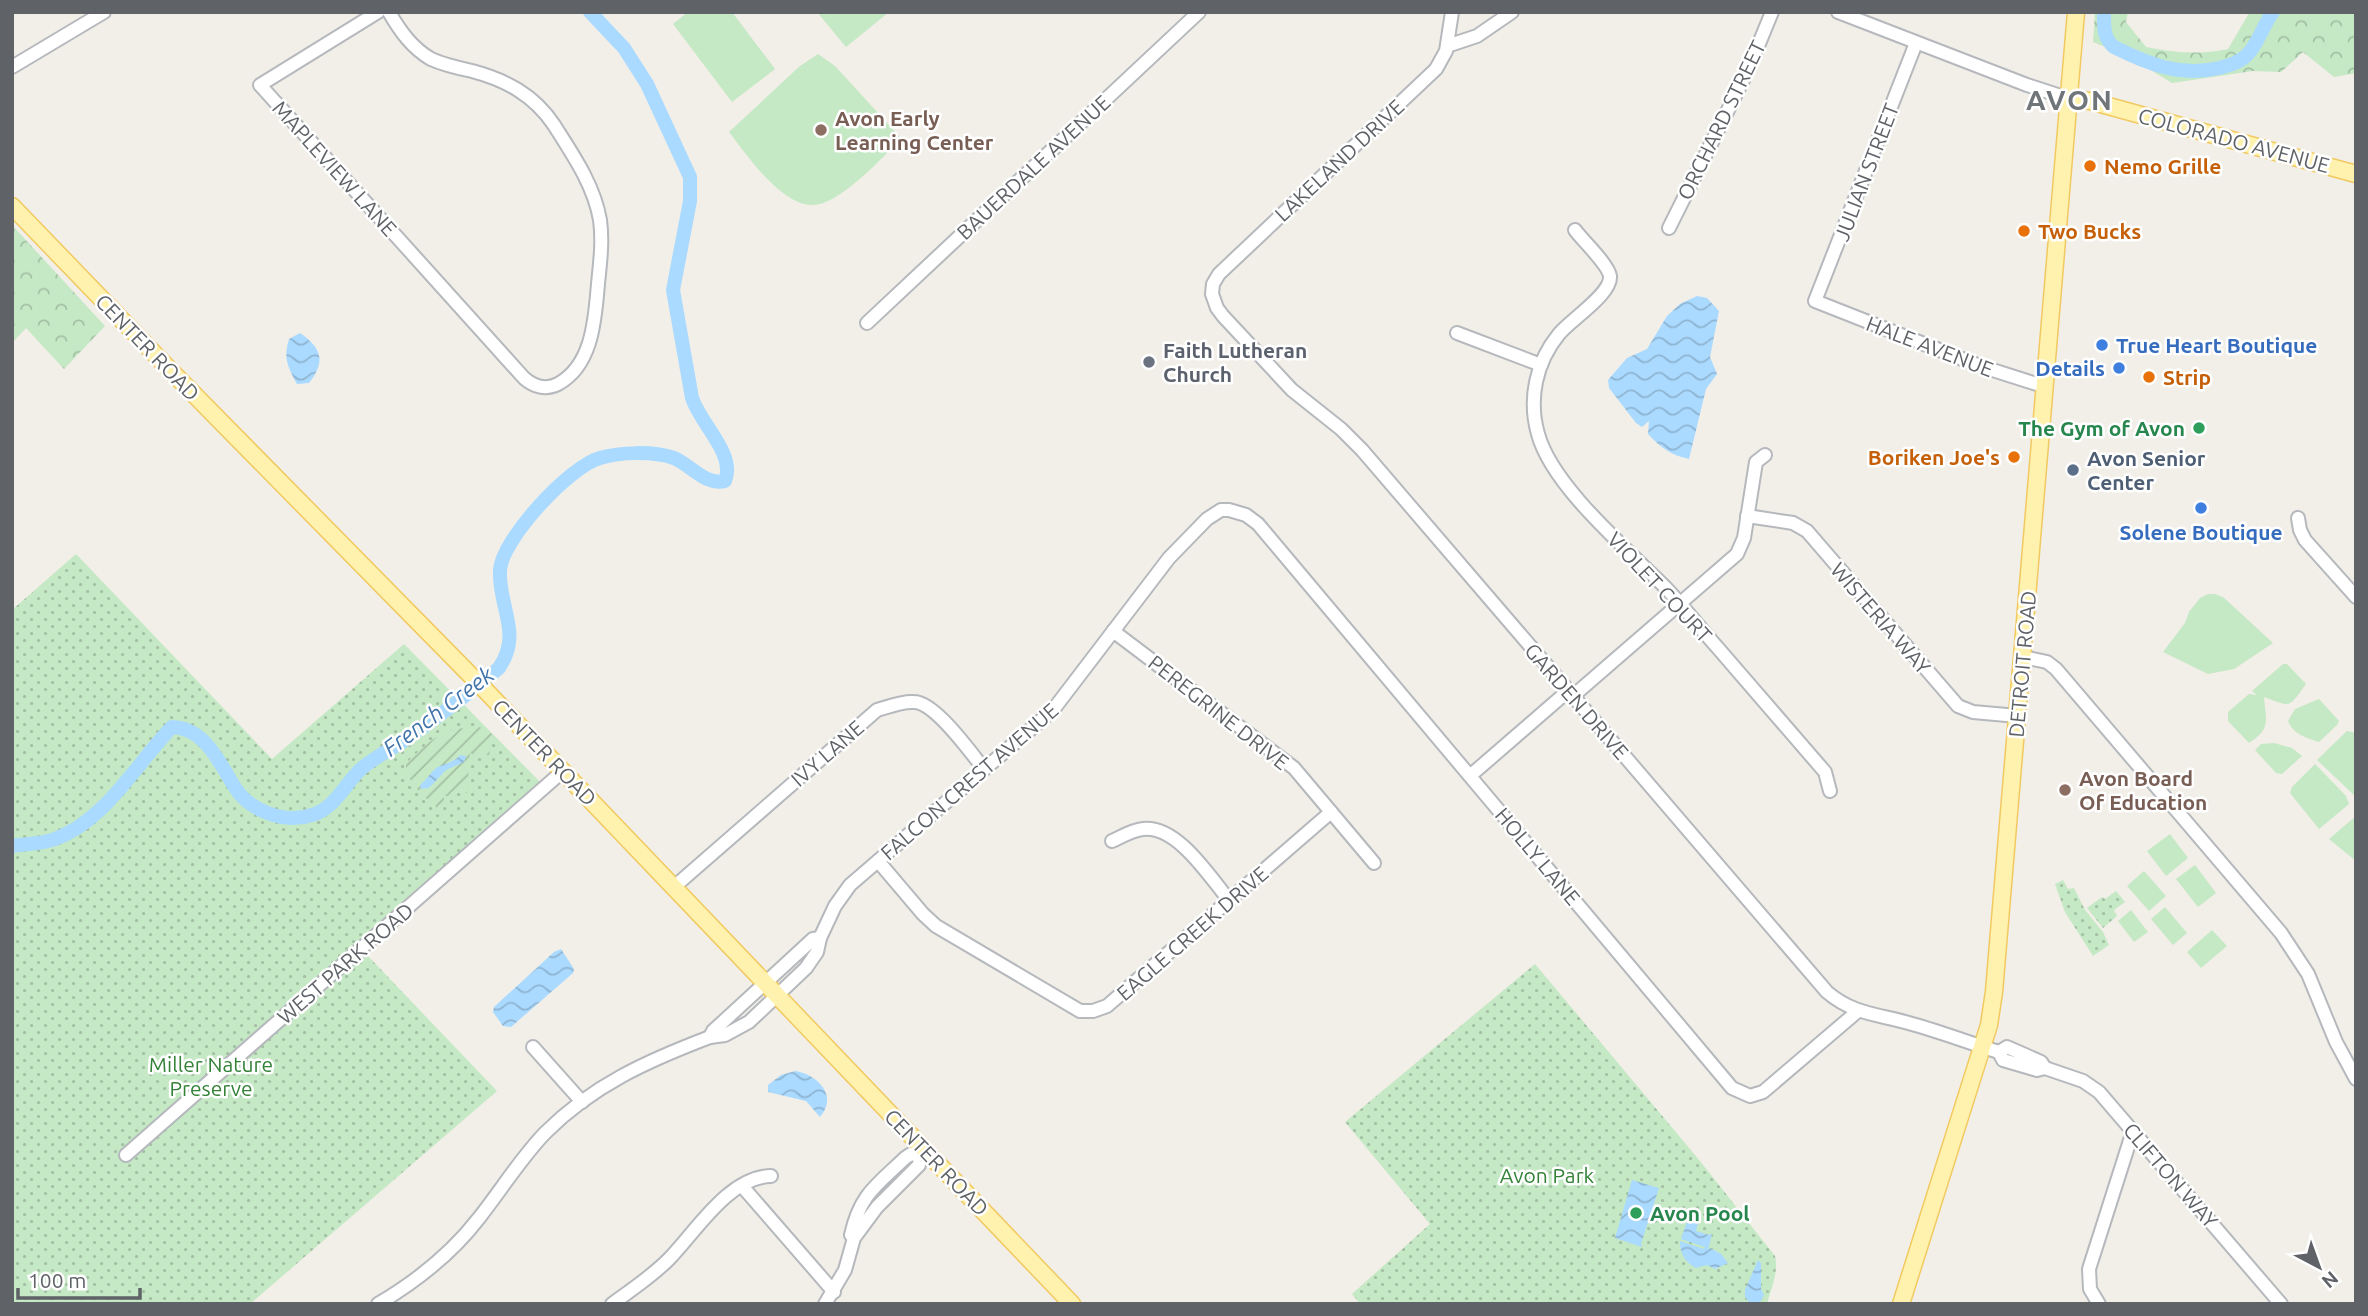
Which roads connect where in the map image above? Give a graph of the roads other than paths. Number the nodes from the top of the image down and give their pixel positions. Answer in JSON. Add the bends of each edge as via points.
{"nodes":[{"id":1,"x":104,"y":12,"type":"edge"},
{"id":2,"x":378,"y":12,"type":"edge"},
{"id":3,"x":388,"y":12,"type":"edge"},
{"id":4,"x":1199,"y":12,"type":"edge"},
{"id":5,"x":1452,"y":12,"type":"edge"},
{"id":6,"x":1513,"y":12,"type":"edge"},
{"id":7,"x":1772,"y":12,"type":"edge"},
{"id":8,"x":1838,"y":12,"type":"edge"},
{"id":9,"x":2076,"y":12,"type":"edge"},
{"id":10,"x":1916,"y":43,"type":"junction"},
{"id":11,"x":1447,"y":46,"type":"junction"},
{"id":12,"x":12,"y":67,"type":"edge"},
{"id":13,"x":2070,"y":99,"type":"junction"},
{"id":14,"x":2356,"y":174,"type":"edge"},
{"id":15,"x":12,"y":206,"type":"edge"},
{"id":16,"x":1669,"y":228,"type":"dead end"},
{"id":17,"x":1574,"y":230,"type":"dead end"},
{"id":18,"x":1212,"y":294,"type":"joint"},
{"id":19,"x":1815,"y":301,"type":"joint"},
{"id":20,"x":867,"y":323,"type":"dead end"},
{"id":21,"x":1457,"y":333,"type":"dead end"},
{"id":22,"x":1541,"y":365,"type":"junction"},
{"id":23,"x":2046,"y":387,"type":"junction"},
{"id":24,"x":1765,"y":454,"type":"dead end"},
{"id":25,"x":1236,"y":510,"type":"joint"},
{"id":26,"x":1747,"y":516,"type":"junction"},
{"id":27,"x":2298,"y":518,"type":"dead end"},
{"id":28,"x":2356,"y":597,"type":"edge"},
{"id":29,"x":1680,"y":605,"type":"junction"},
{"id":30,"x":1113,"y":631,"type":"junction"},
{"id":31,"x":2023,"y":657,"type":"junction"},
{"id":32,"x":1571,"y":694,"type":"junction"},
{"id":33,"x":2018,"y":716,"type":"junction"},
{"id":34,"x":984,"y":769,"type":"junction"},
{"id":35,"x":564,"y":771,"type":"junction"},
{"id":36,"x":1471,"y":775,"type":"junction"},
{"id":37,"x":1830,"y":791,"type":"dead end"},
{"id":38,"x":1331,"y":812,"type":"junction"},
{"id":39,"x":1112,"y":841,"type":"dead end"},
{"id":40,"x":878,"y":861,"type":"junction"},
{"id":41,"x":1374,"y":863,"type":"dead end"},
{"id":42,"x":674,"y":887,"type":"junction"},
{"id":43,"x":1229,"y":900,"type":"junction"},
{"id":44,"x":820,"y":938,"type":"junction"},
{"id":45,"x":765,"y":983,"type":"junction"},
{"id":46,"x":777,"y":995,"type":"junction"},
{"id":47,"x":1858,"y":1011,"type":"junction"},
{"id":48,"x":710,"y":1037,"type":"junction"},
{"id":49,"x":533,"y":1047,"type":"dead end"},
{"id":50,"x":1983,"y":1047,"type":"junction"},
{"id":51,"x":2356,"y":1079,"type":"edge"},
{"id":52,"x":582,"y":1102,"type":"junction"},
{"id":53,"x":2133,"y":1131,"type":"junction"},
{"id":54,"x":923,"y":1153,"type":"junction"},
{"id":55,"x":126,"y":1155,"type":"dead end"},
{"id":56,"x":771,"y":1176,"type":"dead end"},
{"id":57,"x":742,"y":1186,"type":"junction"},
{"id":58,"x":834,"y":1292,"type":"junction"},
{"id":59,"x":378,"y":1304,"type":"edge"},
{"id":60,"x":612,"y":1304,"type":"edge"},
{"id":61,"x":825,"y":1304,"type":"edge"},
{"id":62,"x":1072,"y":1304,"type":"edge"},
{"id":63,"x":1901,"y":1304,"type":"edge"},
{"id":64,"x":2099,"y":1304,"type":"edge"},
{"id":65,"x":2281,"y":1304,"type":"edge"}],
"edges":[{"from":1,"to":12,"type":"street"},
{"from":2,"to":3,"type":"street","name":"MAPLEVIEW LANE","via":[[260,85],[524,378],[534,386],[562,382],[584,354],[594,322],[601,257],[594,196],[542,109],[501,80],[431,58],[412,45]]},
{"from":4,"to":20,"type":"street","name":"BAUERDALE AVENUE"},
{"from":5,"to":11,"type":"street","name":"LAKELAND DRIVE"},
{"from":6,"to":11,"type":"street","via":[[1477,37]]},
{"from":7,"to":16,"type":"street","name":"ORCHARD STREET"},
{"from":8,"to":10,"type":"street"},
{"from":9,"to":13,"type":"main road","name":"DETROIT ROAD"},
{"from":10,"to":13,"type":"street"},
{"from":10,"to":19,"type":"street","name":"JULIAN STREET"},
{"from":11,"to":18,"type":"street","name":"LAKELAND DRIVE","via":[[1436,69],[1223,270],[1214,281]]},
{"from":13,"to":14,"type":"main road","name":"COLORADO AVENUE"},
{"from":13,"to":23,"type":"main road","name":"DETROIT ROAD"},
{"from":15,"to":35,"type":"main road","name":"CENTER ROAD"},
{"from":17,"to":22,"type":"street","name":"VIOLET COURT","via":[[1607,269],[1610,280],[1606,290],[1558,334]]},
{"from":18,"to":32,"type":"street","name":"GARDEN DRIVE","via":[[1226,320],[1292,390],[1354,442]]},
{"from":19,"to":23,"type":"street","name":"HALE AVENUE"},
{"from":21,"to":22,"type":"street"},
{"from":22,"to":29,"type":"street","name":"VIOLET COURT","via":[[1534,412],[1548,459],[1607,531]]},
{"from":23,"to":31,"type":"main road","name":"DETROIT ROAD"},
{"from":24,"to":26,"type":"street","via":[[1756,462]]},
{"from":25,"to":30,"type":"street","name":"FALCON CREST AVENUE","via":[[1221,510],[1199,526]]},
{"from":25,"to":36,"type":"street","name":"HOLLY LANE","via":[[1258,524]]},
{"from":26,"to":29,"type":"street","via":[[1737,554]]},
{"from":26,"to":33,"type":"street","name":"WISTERIA WAY","via":[[1793,523],[1807,531],[1958,706]]},
{"from":27,"to":28,"type":"street","via":[[2305,540]]},
{"from":29,"to":32,"type":"street"},
{"from":29,"to":37,"type":"street","name":"VIOLET COURT","via":[[1825,772]]},
{"from":30,"to":34,"type":"street","name":"FALCON CREST AVENUE","via":[[1053,710]]},
{"from":30,"to":38,"type":"street","name":"PEREGRINE DRIVE","via":[[1285,761]]},
{"from":31,"to":33,"type":"main road","name":"DETROIT ROAD"},
{"from":31,"to":51,"type":"street","via":[[2047,662],[2056,669],[2281,933],[2308,974]]},
{"from":32,"to":36,"type":"street"},
{"from":32,"to":47,"type":"street","name":"GARDEN DRIVE","via":[[1827,992]]},
{"from":33,"to":50,"type":"main road","name":"DETROIT ROAD","via":[[1994,992]]},
{"from":34,"to":40,"type":"street","name":"FALCON CREST AVENUE"},
{"from":34,"to":42,"type":"street","name":"IVY LANE","via":[[925,705],[916,701],[877,710]]},
{"from":35,"to":42,"type":"main road","name":"CENTER ROAD"},
{"from":35,"to":55,"type":"street","name":"WEST PARK ROAD"},
{"from":36,"to":47,"type":"street","name":"HOLLY LANE","via":[[1737,1092],[1750,1096],[1763,1092]]},
{"from":38,"to":41,"type":"street","name":"PEREGRINE DRIVE"},
{"from":38,"to":43,"type":"street","name":"EAGLE CREEK DRIVE"},
{"from":39,"to":43,"type":"street","via":[[1143,829],[1163,831],[1182,845]]},
{"from":40,"to":43,"type":"street","name":"EAGLE CREEK DRIVE","via":[[936,926],[1085,1012],[1107,1006]]},
{"from":40,"to":44,"type":"street","name":"FALCON CREST AVENUE","via":[[843,894]]},
{"from":42,"to":45,"type":"main road","name":"CENTER ROAD"},
{"from":44,"to":45,"type":"street","name":"FALCON CREST AVENUE","via":[[813,939]]},
{"from":44,"to":46,"type":"street","name":"FALCON CREST AVENUE","via":[[814,958]]},
{"from":45,"to":46,"type":"main road","name":"CENTER ROAD"},
{"from":45,"to":48,"type":"street","name":"FALCON CREST AVENUE"},
{"from":46,"to":48,"type":"street","name":"FALCON CREST AVENUE","via":[[741,1028]]},
{"from":46,"to":54,"type":"main road","name":"CENTER ROAD"},
{"from":47,"to":50,"type":"street","name":"GARDEN DRIVE"},
{"from":48,"to":52,"type":"street","name":"FALCON CREST AVENUE","via":[[633,1068]]},
{"from":49,"to":52,"type":"street"},
{"from":50,"to":53,"type":"street","name":"CLIFTON WAY","via":[[2000,1052],[2007,1047],[2091,1086]]},
{"from":50,"to":63,"type":"main road","name":"DETROIT ROAD"},
{"from":52,"to":59,"type":"street","name":"FALCON CREST AVENUE","via":[[531,1148],[446,1254]]},
{"from":53,"to":64,"type":"street","via":[[2089,1269],[2090,1289]]},
{"from":53,"to":65,"type":"street","name":"CLIFTON WAY"},
{"from":54,"to":58,"type":"street","via":[[919,1165],[877,1206],[854,1238]]},
{"from":54,"to":62,"type":"main road","name":"CENTER ROAD"},
{"from":56,"to":57,"type":"street"},
{"from":57,"to":58,"type":"street"},
{"from":57,"to":60,"type":"street","via":[[693,1228],[660,1268]]},
{"from":58,"to":61,"type":"street"}]}
